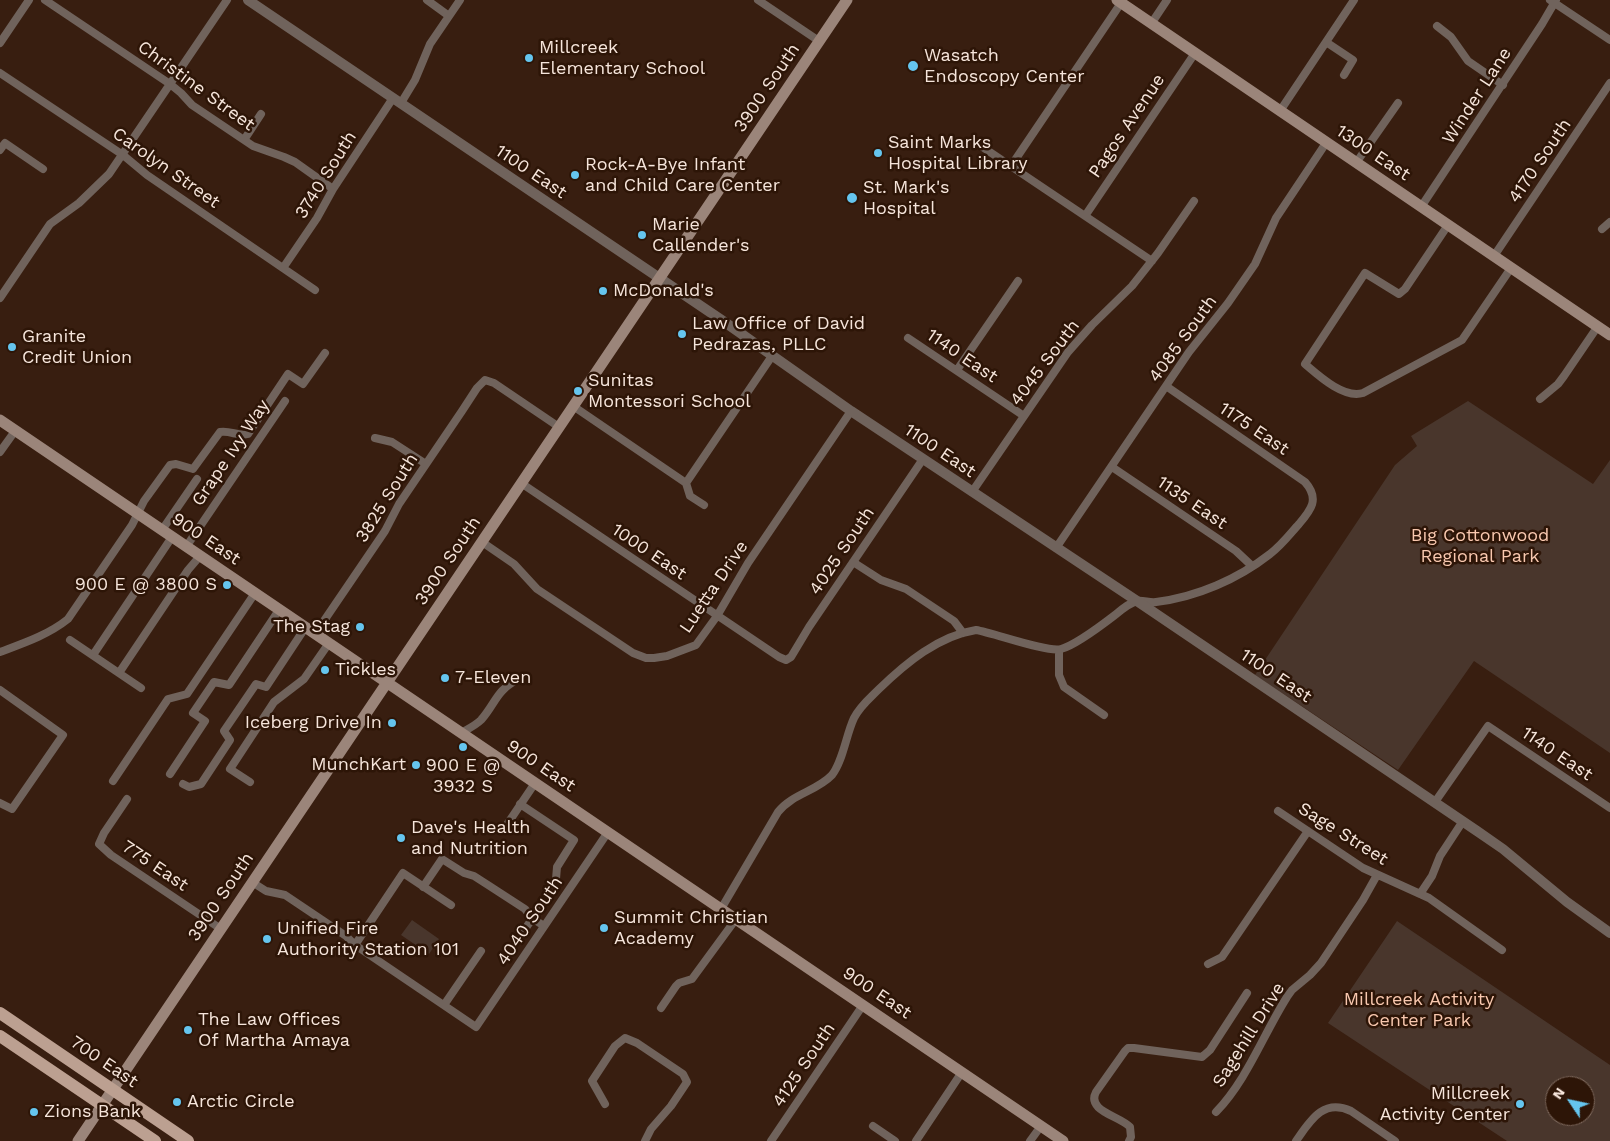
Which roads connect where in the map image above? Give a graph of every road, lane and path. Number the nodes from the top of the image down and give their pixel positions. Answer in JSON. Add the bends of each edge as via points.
{"nodes":[{"id":1,"x":29,"y":0,"type":"edge"},
{"id":2,"x":45,"y":0,"type":"edge"},
{"id":3,"x":227,"y":0,"type":"edge"},
{"id":4,"x":248,"y":0,"type":"edge"},
{"id":5,"x":427,"y":0,"type":"edge"},
{"id":6,"x":460,"y":0,"type":"edge"},
{"id":7,"x":758,"y":0,"type":"edge"},
{"id":8,"x":847,"y":0,"type":"edge"},
{"id":9,"x":1167,"y":0,"type":"edge"},
{"id":10,"x":1354,"y":0,"type":"edge"},
{"id":11,"x":1554,"y":1,"type":"edge"},
{"id":12,"x":1119,"y":2,"type":"edge"},
{"id":13,"x":449,"y":16,"type":"junction"},
{"id":14,"x":1151,"y":24,"type":"junction"},
{"id":15,"x":1438,"y":26,"type":"dead end"},
{"id":16,"x":1610,"y":40,"type":"edge"},
{"id":17,"x":819,"y":41,"type":"junction"},
{"id":18,"x":1326,"y":42,"type":"junction"},
{"id":19,"x":0,"y":43,"type":"edge"},
{"id":20,"x":1195,"y":54,"type":"junction"},
{"id":21,"x":0,"y":73,"type":"edge"},
{"id":22,"x":1344,"y":75,"type":"dead end"},
{"id":23,"x":1610,"y":83,"type":"edge"},
{"id":24,"x":170,"y":84,"type":"junction"},
{"id":25,"x":1502,"y":86,"type":"junction"},
{"id":26,"x":397,"y":101,"type":"junction"},
{"id":27,"x":1398,"y":103,"type":"dead end"},
{"id":28,"x":1280,"y":112,"type":"junction"},
{"id":29,"x":261,"y":114,"type":"dead end"},
{"id":30,"x":244,"y":140,"type":"junction"},
{"id":31,"x":976,"y":142,"type":"dead end"},
{"id":32,"x":1326,"y":143,"type":"junction"},
{"id":33,"x":0,"y":150,"type":"edge"},
{"id":34,"x":123,"y":155,"type":"junction"},
{"id":35,"x":1356,"y":163,"type":"junction"},
{"id":36,"x":1011,"y":166,"type":"junction"},
{"id":37,"x":43,"y":169,"type":"dead end"},
{"id":38,"x":333,"y":188,"type":"junction"},
{"id":39,"x":1194,"y":201,"type":"dead end"},
{"id":40,"x":1422,"y":207,"type":"junction"},
{"id":41,"x":1085,"y":216,"type":"junction"},
{"id":42,"x":1610,"y":222,"type":"edge"},
{"id":43,"x":1448,"y":225,"type":"junction"},
{"id":44,"x":1602,"y":229,"type":"dead end"},
{"id":45,"x":1494,"y":256,"type":"junction"},
{"id":46,"x":1152,"y":261,"type":"junction"},
{"id":47,"x":283,"y":268,"type":"junction"},
{"id":48,"x":1511,"y":268,"type":"junction"},
{"id":49,"x":660,"y":278,"type":"junction"},
{"id":50,"x":1018,"y":281,"type":"dead end"},
{"id":51,"x":315,"y":290,"type":"dead end"},
{"id":52,"x":0,"y":298,"type":"edge"},
{"id":53,"x":1598,"y":326,"type":"junction"},
{"id":54,"x":1610,"y":335,"type":"edge"},
{"id":55,"x":908,"y":338,"type":"dead end"},
{"id":56,"x":325,"y":353,"type":"dead end"},
{"id":57,"x":772,"y":356,"type":"junction"},
{"id":58,"x":957,"y":370,"type":"junction"},
{"id":59,"x":1166,"y":386,"type":"junction"},
{"id":60,"x":1540,"y":399,"type":"dead end"},
{"id":61,"x":285,"y":402,"type":"dead end"},
{"id":62,"x":574,"y":406,"type":"junction"},
{"id":63,"x":851,"y":411,"type":"junction"},
{"id":64,"x":1024,"y":416,"type":"junction"},
{"id":65,"x":0,"y":420,"type":"edge"},
{"id":66,"x":559,"y":427,"type":"junction"},
{"id":67,"x":15,"y":431,"type":"junction"},
{"id":68,"x":376,"y":438,"type":"dead end"},
{"id":69,"x":0,"y":452,"type":"edge"},
{"id":70,"x":923,"y":458,"type":"junction"},
{"id":71,"x":426,"y":464,"type":"junction"},
{"id":72,"x":1112,"y":466,"type":"junction"},
{"id":73,"x":197,"y":479,"type":"dead end"},
{"id":74,"x":686,"y":483,"type":"junction"},
{"id":75,"x":521,"y":484,"type":"junction"},
{"id":76,"x":972,"y":492,"type":"junction"},
{"id":77,"x":704,"y":505,"type":"dead end"},
{"id":78,"x":138,"y":514,"type":"junction"},
{"id":79,"x":167,"y":534,"type":"junction"},
{"id":80,"x":482,"y":542,"type":"junction"},
{"id":81,"x":186,"y":546,"type":"junction"},
{"id":82,"x":1056,"y":548,"type":"junction"},
{"id":83,"x":200,"y":556,"type":"junction"},
{"id":84,"x":853,"y":562,"type":"junction"},
{"id":85,"x":1252,"y":566,"type":"junction"},
{"id":86,"x":255,"y":593,"type":"junction"},
{"id":87,"x":1137,"y":601,"type":"junction"},
{"id":88,"x":280,"y":610,"type":"junction"},
{"id":89,"x":718,"y":616,"type":"junction"},
{"id":90,"x":310,"y":631,"type":"junction"},
{"id":91,"x":962,"y":633,"type":"junction"},
{"id":92,"x":70,"y":640,"type":"dead end"},
{"id":93,"x":329,"y":643,"type":"junction"},
{"id":94,"x":1059,"y":650,"type":"junction"},
{"id":95,"x":0,"y":652,"type":"edge"},
{"id":96,"x":93,"y":655,"type":"junction"},
{"id":97,"x":786,"y":660,"type":"joint"},
{"id":98,"x":119,"y":673,"type":"junction"},
{"id":99,"x":519,"y":679,"type":"dead end"},
{"id":100,"x":387,"y":682,"type":"junction"},
{"id":101,"x":142,"y":688,"type":"dead end"},
{"id":102,"x":0,"y":690,"type":"edge"},
{"id":103,"x":1104,"y":715,"type":"dead end"},
{"id":104,"x":461,"y":733,"type":"junction"},
{"id":105,"x":170,"y":774,"type":"dead end"},
{"id":106,"x":113,"y":781,"type":"dead end"},
{"id":107,"x":250,"y":782,"type":"dead end"},
{"id":108,"x":535,"y":783,"type":"junction"},
{"id":109,"x":183,"y":784,"type":"dead end"},
{"id":110,"x":127,"y":799,"type":"dead end"},
{"id":111,"x":1435,"y":802,"type":"junction"},
{"id":112,"x":0,"y":803,"type":"edge"},
{"id":113,"x":520,"y":804,"type":"junction"},
{"id":114,"x":1610,"y":808,"type":"edge"},
{"id":115,"x":1278,"y":811,"type":"dead end"},
{"id":116,"x":1463,"y":822,"type":"junction"},
{"id":117,"x":506,"y":826,"type":"dead end"},
{"id":118,"x":1308,"y":831,"type":"junction"},
{"id":119,"x":608,"y":832,"type":"junction"},
{"id":120,"x":1377,"y":875,"type":"junction"},
{"id":121,"x":252,"y":882,"type":"junction"},
{"id":122,"x":423,"y":887,"type":"junction"},
{"id":123,"x":1420,"y":894,"type":"junction"},
{"id":124,"x":451,"y":906,"type":"dead end"},
{"id":125,"x":721,"y":909,"type":"junction"},
{"id":126,"x":532,"y":918,"type":"junction"},
{"id":127,"x":736,"y":919,"type":"junction"},
{"id":128,"x":544,"y":926,"type":"junction"},
{"id":129,"x":220,"y":929,"type":"junction"},
{"id":130,"x":1610,"y":933,"type":"edge"},
{"id":131,"x":519,"y":938,"type":"dead end"},
{"id":132,"x":355,"y":945,"type":"junction"},
{"id":133,"x":1502,"y":950,"type":"dead end"},
{"id":134,"x":481,"y":951,"type":"dead end"},
{"id":135,"x":1208,"y":964,"type":"dead end"},
{"id":136,"x":1247,"y":993,"type":"dead end"},
{"id":137,"x":444,"y":1005,"type":"junction"},
{"id":138,"x":863,"y":1005,"type":"junction"},
{"id":139,"x":661,"y":1008,"type":"dead end"},
{"id":140,"x":0,"y":1013,"type":"edge"},
{"id":141,"x":0,"y":1036,"type":"edge"},
{"id":142,"x":962,"y":1072,"type":"junction"},
{"id":143,"x":112,"y":1089,"type":"junction"},
{"id":144,"x":605,"y":1104,"type":"dead end"},
{"id":145,"x":102,"y":1105,"type":"junction"},
{"id":146,"x":1216,"y":1112,"type":"dead end"},
{"id":147,"x":872,"y":1126,"type":"dead end"},
{"id":148,"x":1041,"y":1126,"type":"junction"},
{"id":149,"x":78,"y":1141,"type":"edge"},
{"id":150,"x":155,"y":1141,"type":"edge"},
{"id":151,"x":188,"y":1141,"type":"edge"},
{"id":152,"x":645,"y":1141,"type":"edge"},
{"id":153,"x":771,"y":1141,"type":"edge"},
{"id":154,"x":895,"y":1141,"type":"edge"},
{"id":155,"x":916,"y":1141,"type":"edge"},
{"id":156,"x":1030,"y":1141,"type":"edge"},
{"id":157,"x":1063,"y":1141,"type":"edge"},
{"id":158,"x":1129,"y":1141,"type":"edge"},
{"id":159,"x":1296,"y":1141,"type":"edge"},
{"id":160,"x":1395,"y":1141,"type":"edge"}],
"edges":[{"from":1,"to":19,"type":"street"},
{"from":2,"to":24,"type":"street","name":"Christine Street"},
{"from":3,"to":24,"type":"street"},
{"from":4,"to":26,"type":"street","name":"1100 East"},
{"from":5,"to":13,"type":"street"},
{"from":6,"to":13,"type":"street","name":"3740 South"},
{"from":7,"to":17,"type":"street"},
{"from":8,"to":17,"type":"main road","name":"3900 South"},
{"from":9,"to":14,"type":"street"},
{"from":10,"to":18,"type":"street"},
{"from":11,"to":16,"type":"street"},
{"from":11,"to":25,"type":"street","name":"Winder Lane"},
{"from":12,"to":14,"type":"main road","name":"1300 East"},
{"from":12,"to":36,"type":"street"},
{"from":13,"to":26,"type":"street","name":"3740 South","via":[[430,44],[415,80]]},
{"from":14,"to":20,"type":"main road","name":"1300 East"},
{"from":15,"to":25,"type":"street","via":[[1468,62]]},
{"from":17,"to":49,"type":"main road","name":"3900 South"},
{"from":18,"to":22,"type":"street","via":[[1353,60]]},
{"from":18,"to":28,"type":"street"},
{"from":20,"to":28,"type":"main road","name":"1300 East"},
{"from":20,"to":41,"type":"street","name":"Pagos Avenue"},
{"from":21,"to":34,"type":"street","name":"Carolyn Street"},
{"from":23,"to":45,"type":"street","name":"4170 South"},
{"from":24,"to":30,"type":"street","name":"Christine Street","via":[[192,105]]},
{"from":24,"to":34,"type":"street"},
{"from":25,"to":40,"type":"street","name":"Winder Lane"},
{"from":26,"to":38,"type":"street","name":"3740 South"},
{"from":26,"to":49,"type":"street","name":"1100 East"},
{"from":27,"to":35,"type":"street"},
{"from":28,"to":32,"type":"main road","name":"1300 East"},
{"from":29,"to":30,"type":"street"},
{"from":30,"to":38,"type":"street","name":"Christine Street","via":[[295,162]]},
{"from":31,"to":36,"type":"street"},
{"from":32,"to":35,"type":"main road","name":"1300 East"},
{"from":32,"to":59,"type":"street","name":"4085 South","via":[[1280,212],[1255,264]]},
{"from":33,"to":37,"type":"street","via":[[5,143]]},
{"from":34,"to":47,"type":"street","name":"Carolyn Street"},
{"from":34,"to":52,"type":"street","via":[[103,181],[50,224]]},
{"from":35,"to":40,"type":"main road","name":"1300 East"},
{"from":36,"to":41,"type":"street"},
{"from":38,"to":47,"type":"street","name":"3740 South"},
{"from":39,"to":46,"type":"street","name":"4045 South"},
{"from":40,"to":43,"type":"main road","name":"1300 East"},
{"from":41,"to":46,"type":"street"},
{"from":42,"to":44,"type":"street"},
{"from":43,"to":45,"type":"main road","name":"1300 East"},
{"from":43,"to":48,"type":"street","via":[[1399,294],[1364,273],[1305,364],[1346,393],[1364,393],[1462,340]]},
{"from":45,"to":48,"type":"main road","name":"1300 East"},
{"from":46,"to":64,"type":"street","name":"4045 South","via":[[1122,297],[1074,345]]},
{"from":47,"to":51,"type":"street","name":"Carolyn Street"},
{"from":48,"to":53,"type":"main road","name":"1300 East"},
{"from":49,"to":57,"type":"street","name":"1100 East"},
{"from":49,"to":62,"type":"main road","name":"3900 South"},
{"from":50,"to":58,"type":"street"},
{"from":53,"to":54,"type":"main road","name":"1300 East"},
{"from":53,"to":60,"type":"street","via":[[1564,376]]},
{"from":55,"to":58,"type":"street","name":"1140 East"},
{"from":56,"to":78,"type":"street","via":[[303,384],[288,374],[248,434],[220,432],[193,469],[170,465]]},
{"from":57,"to":63,"type":"street","name":"1100 East"},
{"from":57,"to":74,"type":"street"},
{"from":58,"to":64,"type":"street","name":"1140 East"},
{"from":59,"to":72,"type":"street","name":"4085 South"},
{"from":59,"to":85,"type":"street","name":"1175 East","via":[[1310,487],[1313,494],[1308,513],[1282,544]]},
{"from":61,"to":81,"type":"street","name":"Grape Ivy Way"},
{"from":62,"to":66,"type":"main road","name":"3900 South"},
{"from":62,"to":74,"type":"street"},
{"from":63,"to":70,"type":"street","name":"1100 East"},
{"from":63,"to":89,"type":"street","name":"Luetta Drive","via":[[748,563]]},
{"from":64,"to":76,"type":"street","name":"4045 South"},
{"from":65,"to":67,"type":"main road","name":"900 East"},
{"from":66,"to":71,"type":"street","name":"3825 South","via":[[485,380]]},
{"from":66,"to":75,"type":"main road","name":"3900 South"},
{"from":67,"to":69,"type":"street"},
{"from":67,"to":78,"type":"main road","name":"900 East"},
{"from":68,"to":71,"type":"street","via":[[392,442]]},
{"from":70,"to":76,"type":"street","name":"1100 East"},
{"from":70,"to":84,"type":"street","name":"4025 South"},
{"from":71,"to":90,"type":"street","name":"3825 South","via":[[385,531]]},
{"from":72,"to":82,"type":"street","name":"4085 South"},
{"from":72,"to":85,"type":"street","name":"1135 East","via":[[1236,551]]},
{"from":73,"to":79,"type":"street"},
{"from":74,"to":77,"type":"street","via":[[690,496]]},
{"from":75,"to":80,"type":"main road","name":"3900 South"},
{"from":75,"to":89,"type":"street","name":"1000 East"},
{"from":76,"to":82,"type":"street","name":"1100 East"},
{"from":78,"to":79,"type":"main road","name":"900 East"},
{"from":78,"to":95,"type":"street","via":[[68,619],[43,636]]},
{"from":79,"to":81,"type":"main road","name":"900 East"},
{"from":79,"to":96,"type":"street"},
{"from":80,"to":89,"type":"street","name":"Luetta Drive","via":[[514,564],[543,594],[625,649],[646,658],[667,656],[696,645]]},
{"from":80,"to":100,"type":"main road","name":"3900 South"},
{"from":81,"to":83,"type":"main road","name":"900 East"},
{"from":82,"to":87,"type":"street","name":"1100 East"},
{"from":83,"to":86,"type":"main road","name":"900 East"},
{"from":83,"to":98,"type":"street"},
{"from":84,"to":91,"type":"street","via":[[882,580],[906,589],[954,621]]},
{"from":84,"to":97,"type":"street","name":"4025 South"},
{"from":85,"to":87,"type":"street","via":[[1206,589],[1154,602]]},
{"from":86,"to":88,"type":"main road","name":"900 East"},
{"from":86,"to":106,"type":"street","via":[[187,694],[168,699]]},
{"from":87,"to":94,"type":"street"},
{"from":87,"to":111,"type":"street","name":"1100 East"},
{"from":88,"to":90,"type":"main road","name":"900 East"},
{"from":88,"to":105,"type":"street","via":[[229,685],[214,682],[193,713],[205,721]]},
{"from":89,"to":97,"type":"street","name":"1000 East"},
{"from":90,"to":93,"type":"main road","name":"900 East"},
{"from":90,"to":109,"type":"street","name":"3825 South","via":[[266,687],[256,684],[224,731],[230,740],[200,784]]},
{"from":91,"to":94,"type":"street","via":[[976,630]]},
{"from":91,"to":125,"type":"street","via":[[914,657],[867,700],[855,717],[834,772],[781,808]]},
{"from":92,"to":96,"type":"street"},
{"from":93,"to":100,"type":"main road","name":"900 East"},
{"from":93,"to":107,"type":"street","via":[[304,679],[274,702],[230,769]]},
{"from":94,"to":103,"type":"street","via":[[1059,675],[1064,687]]},
{"from":96,"to":98,"type":"street"},
{"from":98,"to":101,"type":"street"},
{"from":99,"to":104,"type":"street","via":[[502,690],[479,722]]},
{"from":100,"to":104,"type":"main road","name":"900 East"},
{"from":100,"to":121,"type":"main road","name":"3900 South"},
{"from":102,"to":112,"type":"street","via":[[62,735],[12,809]]},
{"from":104,"to":108,"type":"main road","name":"900 East"},
{"from":108,"to":113,"type":"street"},
{"from":108,"to":119,"type":"main road","name":"900 East"},
{"from":110,"to":129,"type":"street","name":"775 East","via":[[99,844]]},
{"from":111,"to":114,"type":"street","name":"1140 East","via":[[1488,726]]},
{"from":111,"to":116,"type":"street","name":"1100 East"},
{"from":113,"to":117,"type":"street"},
{"from":113,"to":126,"type":"street","via":[[574,840],[557,867],[555,883]]},
{"from":115,"to":118,"type":"street","name":"Sage Street"},
{"from":116,"to":123,"type":"street"},
{"from":116,"to":130,"type":"street","name":"1100 East","via":[[1503,849],[1566,902]]},
{"from":118,"to":120,"type":"street","name":"Sage Street"},
{"from":118,"to":135,"type":"street","via":[[1222,957]]},
{"from":119,"to":125,"type":"main road","name":"900 East"},
{"from":119,"to":128,"type":"street","name":"4040 South"},
{"from":120,"to":123,"type":"street","name":"Sage Street"},
{"from":120,"to":146,"type":"street","name":"Sagehill Drive","via":[[1321,963],[1286,997],[1240,1080]]},
{"from":121,"to":129,"type":"main road","name":"3900 South"},
{"from":121,"to":132,"type":"street","via":[[266,891],[285,895]]},
{"from":122,"to":124,"type":"street"},
{"from":122,"to":126,"type":"street","via":[[442,859],[525,909]]},
{"from":122,"to":132,"type":"street","via":[[403,873]]},
{"from":123,"to":133,"type":"street","name":"Sage Street"},
{"from":125,"to":127,"type":"main road","name":"900 East"},
{"from":126,"to":128,"type":"street"},
{"from":126,"to":131,"type":"street"},
{"from":127,"to":138,"type":"main road","name":"900 East"},
{"from":127,"to":139,"type":"street","via":[[692,979],[679,983]]},
{"from":128,"to":137,"type":"street","name":"4040 South","via":[[476,1027]]},
{"from":129,"to":143,"type":"main road","name":"3900 South"},
{"from":132,"to":137,"type":"street"},
{"from":134,"to":137,"type":"street"},
{"from":136,"to":158,"type":"street","via":[[1210,1050],[1202,1057],[1134,1048],[1124,1051],[1096,1092],[1094,1103],[1130,1127]]},
{"from":138,"to":142,"type":"main road","name":"900 East"},
{"from":138,"to":153,"type":"street","name":"4125 South"},
{"from":140,"to":143,"type":"main road","name":"700 East"},
{"from":141,"to":145,"type":"main road","name":"700 East"},
{"from":142,"to":148,"type":"main road","name":"900 East"},
{"from":142,"to":155,"type":"street"},
{"from":143,"to":145,"type":"main road","name":"3900 South"},
{"from":143,"to":151,"type":"main road","name":"700 East"},
{"from":144,"to":152,"type":"street","via":[[592,1081],[615,1046],[625,1038],[683,1074],[687,1082]]},
{"from":145,"to":149,"type":"main road","name":"3900 South"},
{"from":145,"to":150,"type":"main road","name":"700 East"},
{"from":147,"to":154,"type":"street"},
{"from":148,"to":156,"type":"street"},
{"from":148,"to":157,"type":"main road","name":"900 East"},
{"from":159,"to":160,"type":"street","via":[[1319,1113],[1336,1107],[1351,1111]]}]}
